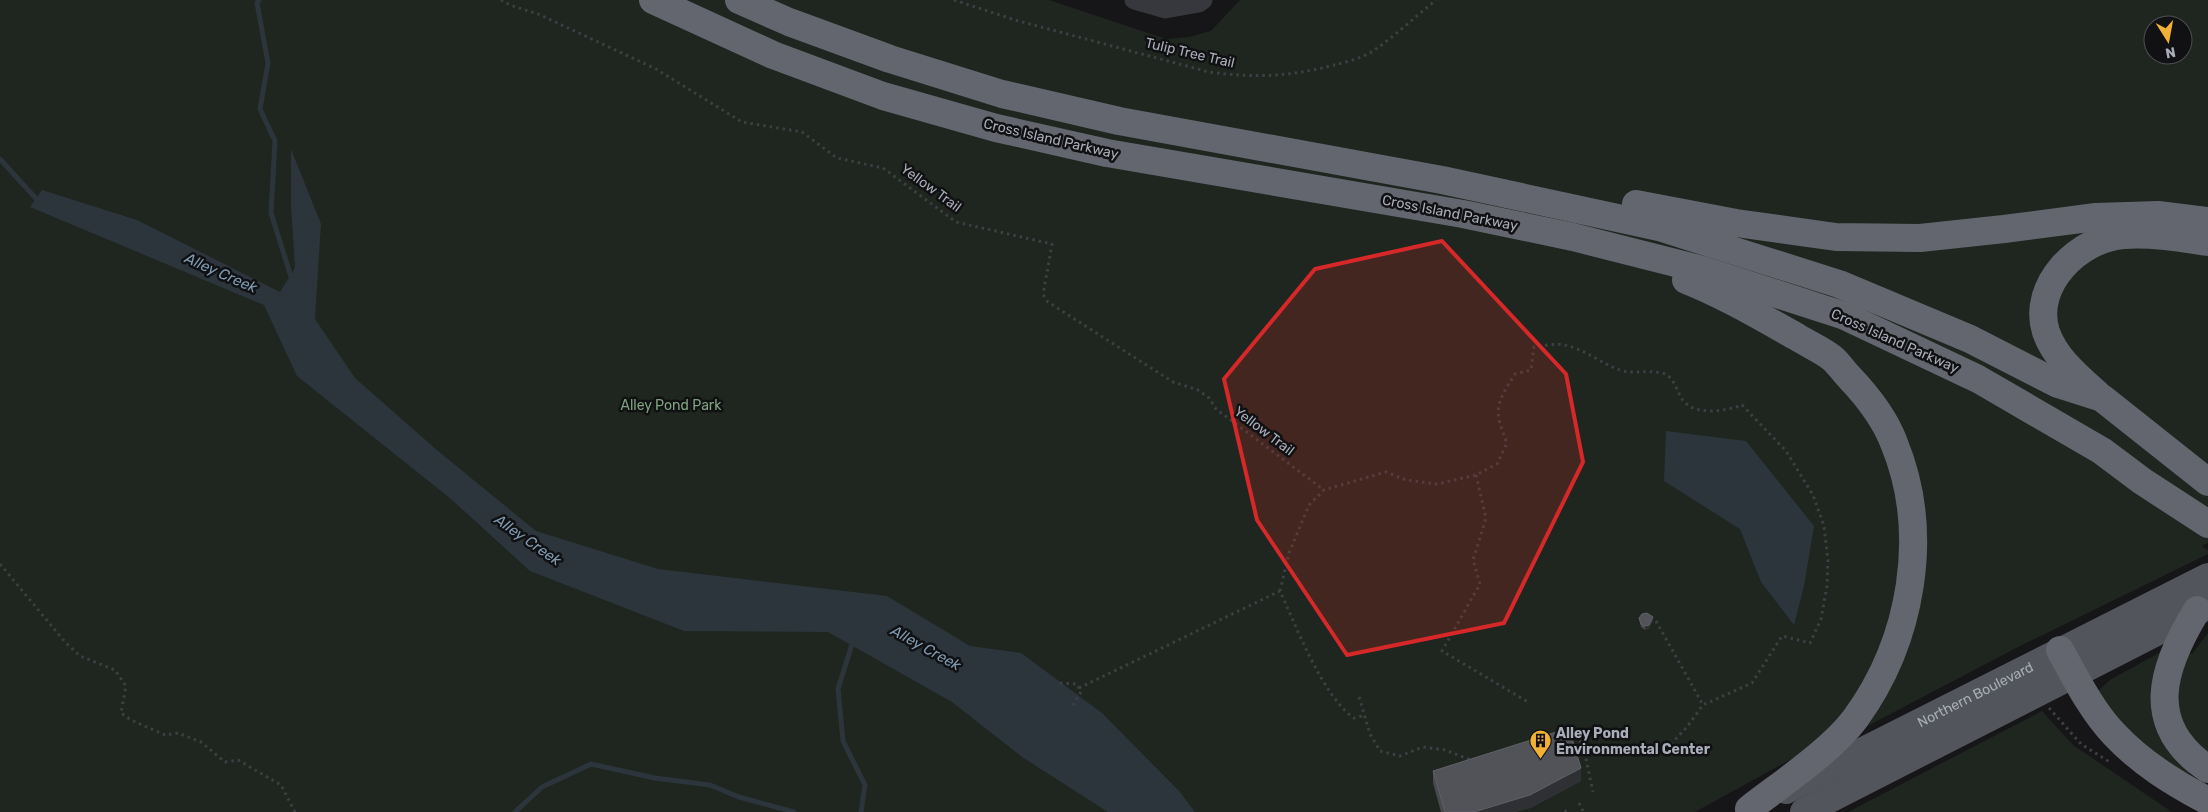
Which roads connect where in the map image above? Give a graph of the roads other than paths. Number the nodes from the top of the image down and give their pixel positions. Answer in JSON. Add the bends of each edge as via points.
{"nodes":[{"id":1,"x":653,"y":0,"type":"edge"},
{"id":2,"x":739,"y":0,"type":"edge"},
{"id":3,"x":1134,"y":0,"type":"edge"},
{"id":4,"x":1201,"y":2,"type":"edge"},
{"id":5,"x":1442,"y":180,"type":"junction"},
{"id":6,"x":2208,"y":221,"type":"edge"},
{"id":7,"x":1572,"y":237,"type":"junction"},
{"id":8,"x":2208,"y":242,"type":"edge"},
{"id":9,"x":2102,"y":398,"type":"junction"},
{"id":10,"x":2208,"y":482,"type":"edge"},
{"id":11,"x":2208,"y":524,"type":"edge"},
{"id":12,"x":2208,"y":576,"type":"edge"},
{"id":13,"x":2203,"y":608,"type":"edge"},
{"id":14,"x":2060,"y":650,"type":"junction"},
{"id":15,"x":2073,"y":674,"type":"junction"},
{"id":16,"x":2208,"y":769,"type":"edge"},
{"id":17,"x":2208,"y":801,"type":"edge"},
{"id":18,"x":1746,"y":810,"type":"edge"},
{"id":19,"x":1804,"y":812,"type":"edge"}],
"edges":[{"from":1,"to":7,"type":"highway","name":"Cross Island Parkway","via":[[773,55],[884,96],[996,128],[1107,153],[1463,214]]},
{"from":2,"to":5,"type":"highway","via":[[890,59],[1002,94],[1119,120]]},
{"from":3,"to":4,"type":"street","via":[[1166,9]]},
{"from":5,"to":6,"type":"highway","via":[[1586,195],[1836,237],[1920,238],[2096,217],[2158,215]]},
{"from":5,"to":9,"type":"highway","via":[[1659,227],[1839,284],[1970,339],[2058,384]]},
{"from":7,"to":11,"type":"highway","name":"Cross Island Parkway","via":[[1703,270],[1845,316],[1978,379],[2102,451]]},
{"from":7,"to":18,"type":"highway","via":[[1701,286],[1832,358],[1870,400],[1894,442],[1906,478],[1914,547],[1910,581],[1900,630],[1880,680],[1854,720],[1820,754]]},
{"from":8,"to":9,"type":"highway","via":[[2123,235],[2094,242],[2068,260],[2052,283],[2043,309],[2046,332],[2056,354]]},
{"from":9,"to":10,"type":"highway"},
{"from":12,"to":14,"type":"main road","name":"Northern Boulevard"},
{"from":13,"to":15,"type":"main road","name":"Northern Boulevard"},
{"from":13,"to":16,"type":"highway","via":[[2172,655],[2166,674],[2164,704],[2179,741]]},
{"from":14,"to":15,"type":"highway"},
{"from":14,"to":18,"type":"main road","name":"Northern Boulevard"},
{"from":15,"to":17,"type":"highway","via":[[2114,734],[2179,786]]},
{"from":15,"to":19,"type":"main road","name":"Northern Boulevard"}]}
